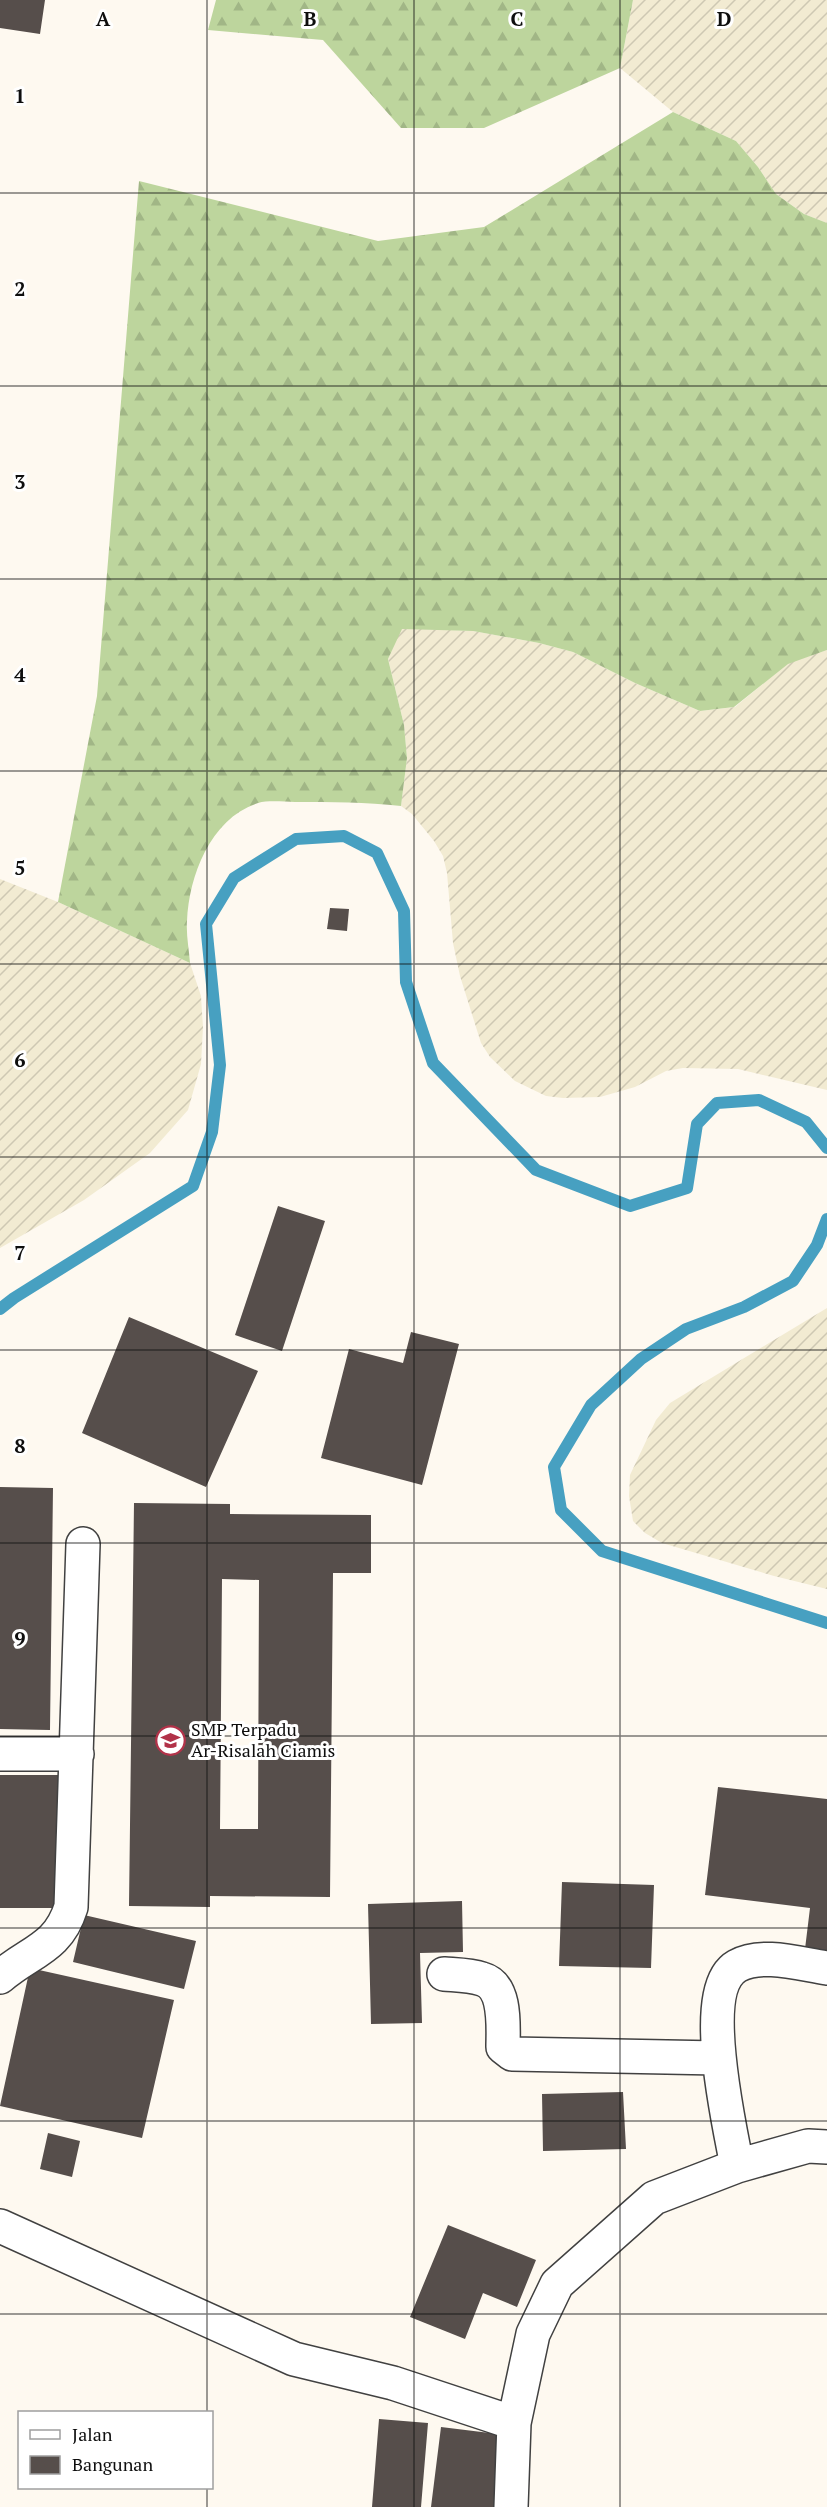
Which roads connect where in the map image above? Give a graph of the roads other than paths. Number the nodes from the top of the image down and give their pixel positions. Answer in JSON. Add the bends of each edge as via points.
{"nodes":[{"id":1,"x":83,"y":1544,"type":"dead end"},
{"id":2,"x":0,"y":1754,"type":"edge"},
{"id":3,"x":77,"y":1754,"type":"junction"},
{"id":4,"x":827,"y":1968,"type":"edge"},
{"id":5,"x":444,"y":1974,"type":"dead end"},
{"id":6,"x":0,"y":1977,"type":"edge"},
{"id":7,"x":718,"y":2058,"type":"junction"},
{"id":8,"x":827,"y":2147,"type":"edge"},
{"id":9,"x":736,"y":2166,"type":"junction"},
{"id":10,"x":0,"y":2226,"type":"edge"},
{"id":11,"x":514,"y":2423,"type":"junction"},
{"id":12,"x":511,"y":2507,"type":"edge"}],
"edges":[{"from":1,"to":3,"type":"street"},
{"from":2,"to":3,"type":"street"},
{"from":3,"to":6,"type":"street","via":[[71,1907],[66,1924],[54,1939]]},
{"from":4,"to":7,"type":"street","via":[[758,1960],[735,1967],[723,1983],[719,1997]]},
{"from":5,"to":7,"type":"street","via":[[484,1979],[497,1992],[502,2004],[503,2047],[512,2054]]},
{"from":7,"to":9,"type":"street"},
{"from":8,"to":9,"type":"street","via":[[808,2146]]},
{"from":9,"to":11,"type":"street","via":[[654,2198],[557,2284],[533,2334]]},
{"from":10,"to":11,"type":"street","via":[[294,2359],[393,2383]]},
{"from":11,"to":12,"type":"street"}]}
